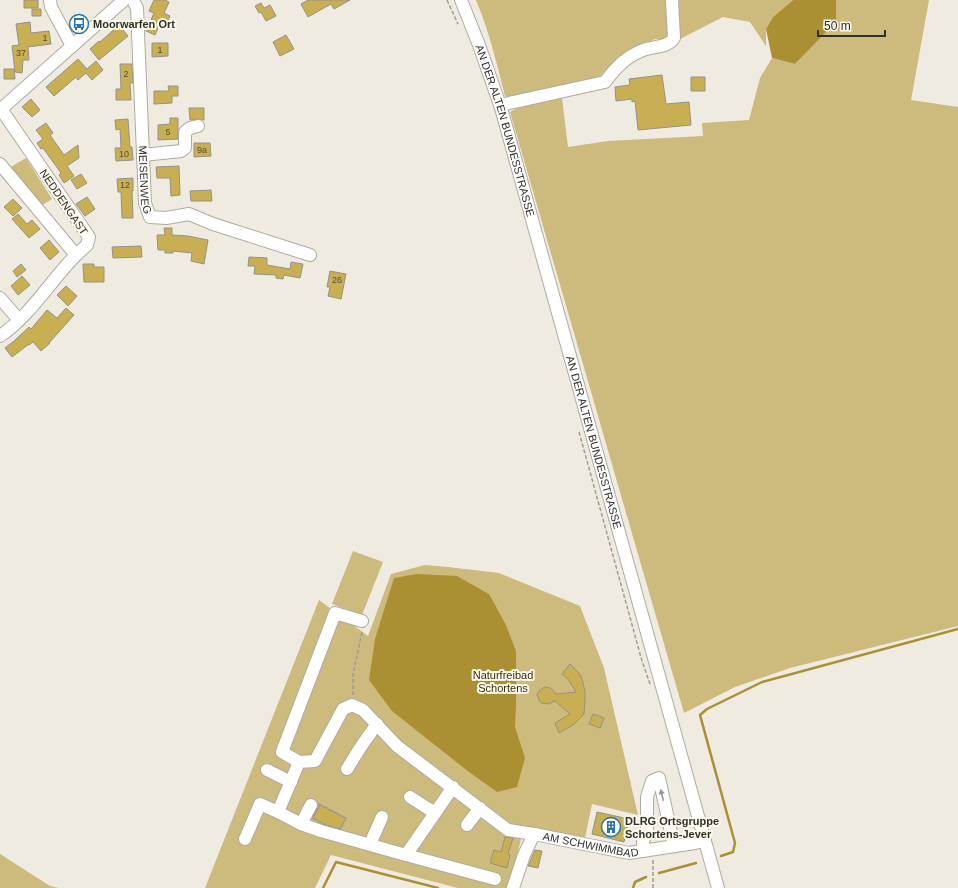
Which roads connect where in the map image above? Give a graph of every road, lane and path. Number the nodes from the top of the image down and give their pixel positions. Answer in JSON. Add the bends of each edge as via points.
{"nodes":[{"id":1,"x":50,"y":0,"type":"edge"},
{"id":2,"x":124,"y":0,"type":"edge"},
{"id":3,"x":133,"y":0,"type":"edge"},
{"id":4,"x":461,"y":0,"type":"edge"},
{"id":5,"x":672,"y":0,"type":"edge"},
{"id":6,"x":72,"y":46,"type":"junction"},
{"id":7,"x":500,"y":105,"type":"junction"},
{"id":8,"x":1,"y":110,"type":"edge"},
{"id":9,"x":198,"y":126,"type":"dead end"},
{"id":10,"x":143,"y":155,"type":"junction"},
{"id":11,"x":0,"y":164,"type":"edge"},
{"id":12,"x":76,"y":255,"type":"junction"},
{"id":13,"x":310,"y":255,"type":"dead end"},
{"id":14,"x":0,"y":298,"type":"edge"},
{"id":15,"x":19,"y":320,"type":"junction"},
{"id":16,"x":0,"y":336,"type":"edge"},
{"id":17,"x":362,"y":621,"type":"joint"},
{"id":18,"x":352,"y":705,"type":"junction"},
{"id":19,"x":377,"y":724,"type":"junction"},
{"id":20,"x":299,"y":762,"type":"junction"},
{"id":21,"x":348,"y":769,"type":"dead end"},
{"id":22,"x":267,"y":770,"type":"dead end"},
{"id":23,"x":291,"y":782,"type":"junction"},
{"id":24,"x":453,"y":787,"type":"junction"},
{"id":25,"x":410,"y":797,"type":"dead end"},
{"id":26,"x":311,"y":805,"type":"dead end"},
{"id":27,"x":480,"y":808,"type":"junction"},
{"id":28,"x":278,"y":812,"type":"junction"},
{"id":29,"x":435,"y":813,"type":"junction"},
{"id":30,"x":382,"y":817,"type":"dead end"},
{"id":31,"x":346,"y":818,"type":"joint"},
{"id":32,"x":301,"y":824,"type":"junction"},
{"id":33,"x":467,"y":825,"type":"dead end"},
{"id":34,"x":534,"y":834,"type":"junction"},
{"id":35,"x":244,"y":839,"type":"dead end"},
{"id":36,"x":704,"y":841,"type":"junction"},
{"id":37,"x":370,"y":844,"type":"junction"},
{"id":38,"x":674,"y":846,"type":"junction"},
{"id":39,"x":648,"y":850,"type":"junction"},
{"id":40,"x":406,"y":855,"type":"junction"},
{"id":41,"x":495,"y":879,"type":"dead end"},
{"id":42,"x":513,"y":888,"type":"edge"},
{"id":43,"x":653,"y":888,"type":"edge"},
{"id":44,"x":718,"y":888,"type":"edge"}],
"edges":[{"from":1,"to":6,"type":"street","via":[[51,7]]},
{"from":2,"to":6,"type":"street"},
{"from":3,"to":10,"type":"street","name":"MEISENWEG","via":[[137,8]]},
{"from":4,"to":7,"type":"street","name":"AN DER ALTEN BUNDESSTRASSE"},
{"from":5,"to":7,"type":"street","via":[[672,41],[644,50],[623,61],[605,82]]},
{"from":6,"to":8,"type":"street"},
{"from":7,"to":36,"type":"street","name":"AN DER ALTEN BUNDESSTRASSE"},
{"from":8,"to":12,"type":"street","name":"NEDDENGAST","via":[[89,237],[87,246]]},
{"from":9,"to":10,"type":"street","via":[[185,132],[185,148],[182,152]]},
{"from":10,"to":13,"type":"street","name":"MEISENWEG","via":[[145,203],[150,217],[166,218],[189,214]]},
{"from":11,"to":12,"type":"street","name":"NEDDENGAST"},
{"from":12,"to":15,"type":"street"},
{"from":14,"to":15,"type":"street"},
{"from":15,"to":16,"type":"street"},
{"from":17,"to":18,"type":"path","via":[[353,674]]},
{"from":17,"to":20,"type":"street","via":[[335,613],[282,752]]},
{"from":18,"to":19,"type":"street","via":[[363,710]]},
{"from":18,"to":20,"type":"street","via":[[343,709],[315,761]]},
{"from":19,"to":21,"type":"street"},
{"from":19,"to":24,"type":"street","via":[[398,746]]},
{"from":20,"to":23,"type":"street"},
{"from":22,"to":23,"type":"street"},
{"from":23,"to":28,"type":"street"},
{"from":24,"to":27,"type":"street"},
{"from":24,"to":29,"type":"street"},
{"from":25,"to":29,"type":"street"},
{"from":26,"to":32,"type":"street"},
{"from":27,"to":33,"type":"street"},
{"from":27,"to":34,"type":"street","via":[[508,830]]},
{"from":28,"to":32,"type":"street"},
{"from":28,"to":35,"type":"street","via":[[260,804]]},
{"from":29,"to":40,"type":"street"},
{"from":30,"to":37,"type":"street"},
{"from":31,"to":31,"type":"path","via":[[319,804],[312,818],[339,832]]},
{"from":32,"to":37,"type":"street"},
{"from":34,"to":39,"type":"street","name":"AM SCHWIMMBAD","via":[[629,853]]},
{"from":34,"to":42,"type":"street","name":"AM SCHWIMMBAD","via":[[524,854]]},
{"from":36,"to":38,"type":"street","name":"AM SCHWIMMBAD"},
{"from":36,"to":44,"type":"street","name":"AN DER ALTEN BUNDESSTRASSE"},
{"from":37,"to":40,"type":"street"},
{"from":38,"to":39,"type":"street","name":"AM SCHWIMMBAD"},
{"from":38,"to":39,"type":"street","one_way":true,"via":[[659,778],[652,781],[647,798],[647,831],[643,841]]},
{"from":39,"to":43,"type":"path"},
{"from":40,"to":41,"type":"street"}]}
